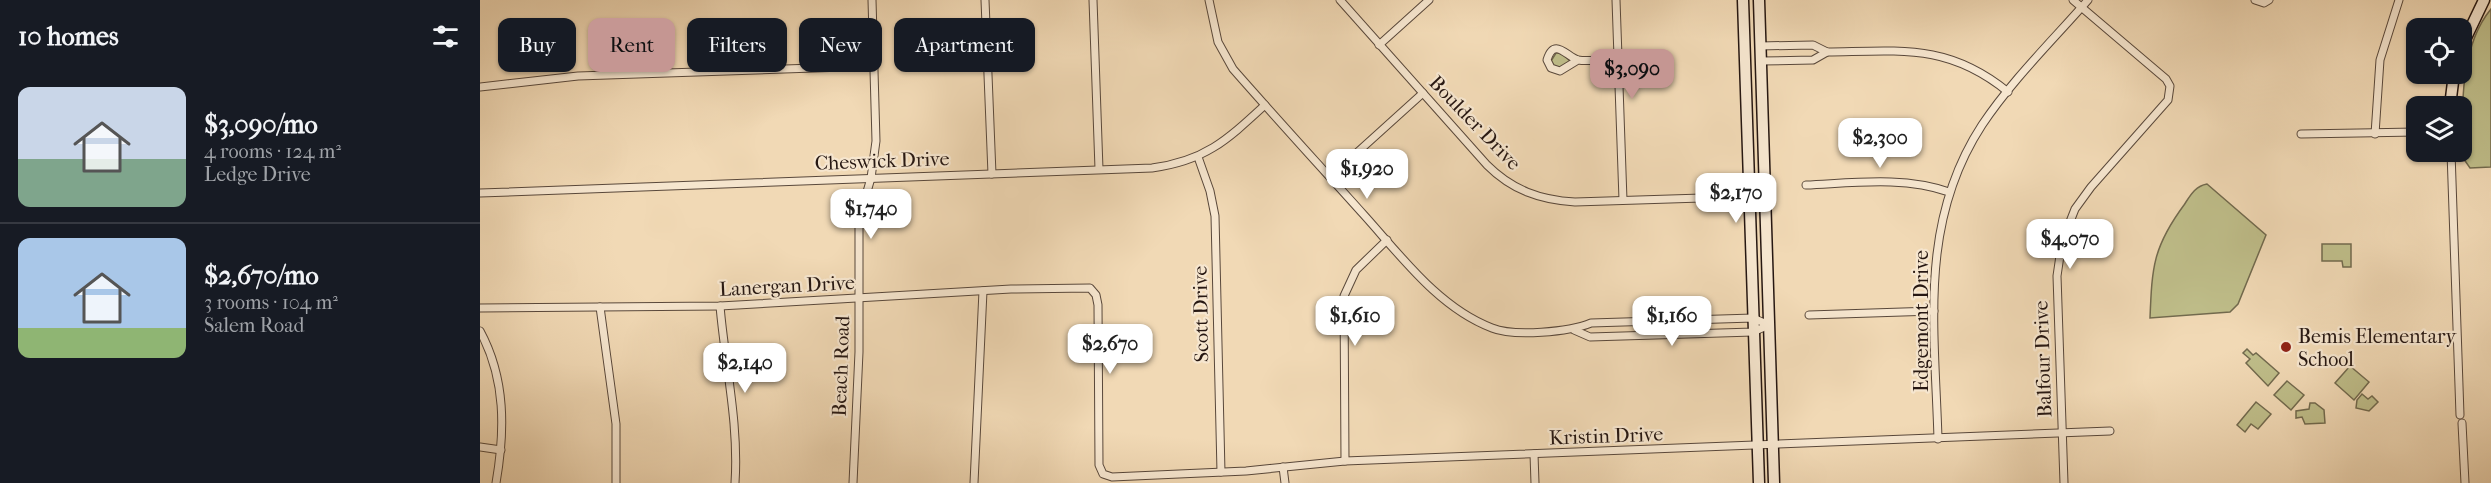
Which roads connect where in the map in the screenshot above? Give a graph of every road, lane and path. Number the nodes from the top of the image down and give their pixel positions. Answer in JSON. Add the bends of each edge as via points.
{"nodes":[{"id":1,"x":872,"y":0,"type":"edge"},
{"id":2,"x":985,"y":0,"type":"edge"},
{"id":3,"x":1093,"y":0,"type":"edge"},
{"id":4,"x":1209,"y":0,"type":"edge"},
{"id":5,"x":1340,"y":0,"type":"edge"},
{"id":6,"x":1429,"y":0,"type":"edge"},
{"id":7,"x":1616,"y":0,"type":"edge"},
{"id":8,"x":1743,"y":0,"type":"edge"},
{"id":9,"x":1759,"y":0,"type":"edge"},
{"id":10,"x":2073,"y":0,"type":"edge"},
{"id":11,"x":2088,"y":0,"type":"edge"},
{"id":12,"x":2255,"y":0,"type":"edge"},
{"id":13,"x":2399,"y":0,"type":"edge"},
{"id":14,"x":2484,"y":0,"type":"edge"},
{"id":15,"x":2267,"y":2,"type":"edge"},
{"id":16,"x":2082,"y":7,"type":"junction"},
{"id":17,"x":873,"y":18,"type":"edge"},
{"id":18,"x":2472,"y":25,"type":"edge"},
{"id":19,"x":1379,"y":45,"type":"junction"},
{"id":20,"x":1760,"y":46,"type":"junction"},
{"id":21,"x":1827,"y":52,"type":"junction"},
{"id":22,"x":1618,"y":58,"type":"junction"},
{"id":23,"x":1578,"y":60,"type":"dead end"},
{"id":24,"x":1761,"y":62,"type":"junction"},
{"id":25,"x":799,"y":69,"type":"edge"},
{"id":26,"x":874,"y":72,"type":"edge"},
{"id":27,"x":480,"y":87,"type":"edge"},
{"id":28,"x":2008,"y":92,"type":"junction"},
{"id":29,"x":1423,"y":93,"type":"junction"},
{"id":30,"x":1265,"y":105,"type":"junction"},
{"id":31,"x":2406,"y":132,"type":"edge"},
{"id":32,"x":2301,"y":134,"type":"dead end"},
{"id":33,"x":2375,"y":134,"type":"junction"},
{"id":34,"x":1198,"y":157,"type":"junction"},
{"id":35,"x":2451,"y":162,"type":"edge"},
{"id":36,"x":1099,"y":169,"type":"junction"},
{"id":37,"x":992,"y":174,"type":"junction"},
{"id":38,"x":1330,"y":177,"type":"junction"},
{"id":39,"x":871,"y":178,"type":"junction"},
{"id":40,"x":1806,"y":185,"type":"dead end"},
{"id":41,"x":1949,"y":192,"type":"junction"},
{"id":42,"x":480,"y":193,"type":"edge"},
{"id":43,"x":1750,"y":196,"type":"junction"},
{"id":44,"x":1765,"y":196,"type":"junction"},
{"id":45,"x":1623,"y":200,"type":"junction"},
{"id":46,"x":1387,"y":240,"type":"junction"},
{"id":47,"x":982,"y":291,"type":"junction"},
{"id":48,"x":860,"y":299,"type":"junction"},
{"id":49,"x":720,"y":306,"type":"junction"},
{"id":50,"x":600,"y":307,"type":"junction"},
{"id":51,"x":480,"y":308,"type":"edge"},
{"id":52,"x":1934,"y":311,"type":"junction"},
{"id":53,"x":1809,"y":315,"type":"dead end"},
{"id":54,"x":1753,"y":318,"type":"junction"},
{"id":55,"x":1769,"y":325,"type":"junction"},
{"id":56,"x":1574,"y":330,"type":"junction"},
{"id":57,"x":480,"y":331,"type":"edge"},
{"id":58,"x":1753,"y":332,"type":"junction"},
{"id":59,"x":2110,"y":431,"type":"dead end"},
{"id":60,"x":2062,"y":433,"type":"junction"},
{"id":61,"x":1938,"y":439,"type":"junction"},
{"id":62,"x":1773,"y":446,"type":"junction"},
{"id":63,"x":480,"y":447,"type":"edge"},
{"id":64,"x":1757,"y":447,"type":"junction"},
{"id":65,"x":501,"y":450,"type":"junction"},
{"id":66,"x":1534,"y":454,"type":"junction"},
{"id":67,"x":1345,"y":461,"type":"junction"},
{"id":68,"x":1283,"y":467,"type":"junction"},
{"id":69,"x":1221,"y":472,"type":"junction"},
{"id":70,"x":1103,"y":474,"type":"joint"},
{"id":71,"x":496,"y":483,"type":"edge"},
{"id":72,"x":616,"y":483,"type":"edge"},
{"id":73,"x":735,"y":483,"type":"edge"},
{"id":74,"x":853,"y":483,"type":"edge"},
{"id":75,"x":974,"y":483,"type":"edge"},
{"id":76,"x":1285,"y":483,"type":"edge"},
{"id":77,"x":1535,"y":483,"type":"edge"},
{"id":78,"x":1759,"y":483,"type":"edge"},
{"id":79,"x":1774,"y":483,"type":"edge"},
{"id":80,"x":2064,"y":483,"type":"edge"},
{"id":81,"x":2464,"y":483,"type":"edge"}],
"edges":[{"from":1,"to":17,"type":"street","name":"Beach Road"},
{"from":2,"to":37,"type":"street"},
{"from":3,"to":36,"type":"street"},
{"from":4,"to":30,"type":"street","via":[[1211,18],[1226,57]]},
{"from":5,"to":19,"type":"street","name":"Boulder Drive"},
{"from":6,"to":19,"type":"street"},
{"from":7,"to":22,"type":"street"},
{"from":8,"to":43,"type":"main road"},
{"from":9,"to":20,"type":"main road"},
{"from":10,"to":16,"type":"street"},
{"from":11,"to":16,"type":"street","name":"Edgemont Drive"},
{"from":12,"to":15,"type":"street"},
{"from":13,"to":33,"type":"street","via":[[2380,60]]},
{"from":14,"to":18,"type":"main road"},
{"from":16,"to":28,"type":"street","name":"Edgemont Drive"},
{"from":16,"to":60,"type":"street","name":"Balfour Drive","via":[[2166,79],[2170,92],[2168,100],[2083,196],[2064,235],[2057,276]]},
{"from":19,"to":29,"type":"street","name":"Boulder Drive"},
{"from":20,"to":21,"type":"street","via":[[1813,45]]},
{"from":20,"to":24,"type":"main road"},
{"from":21,"to":24,"type":"street","via":[[1813,60]]},
{"from":21,"to":28,"type":"street","via":[[1929,52],[1977,69]]},
{"from":22,"to":23,"type":"street"},
{"from":22,"to":45,"type":"street"},
{"from":24,"to":44,"type":"main road"},
{"from":25,"to":27,"type":"street","via":[[578,76]]},
{"from":26,"to":39,"type":"street","name":"Beach Road","via":[[876,141]]},
{"from":28,"to":41,"type":"street","name":"Edgemont Drive","via":[[1976,136]]},
{"from":29,"to":38,"type":"street"},
{"from":29,"to":45,"type":"street","name":"Boulder Drive","via":[[1487,165],[1518,189],[1560,201]]},
{"from":30,"to":34,"type":"street","name":"Cheswick Drive","via":[[1221,144]]},
{"from":30,"to":38,"type":"street"},
{"from":31,"to":33,"type":"street"},
{"from":32,"to":33,"type":"street"},
{"from":34,"to":36,"type":"street","name":"Cheswick Drive","via":[[1172,165]]},
{"from":34,"to":69,"type":"street","name":"Scott Drive","via":[[1210,191],[1216,226]]},
{"from":35,"to":81,"type":"street"},
{"from":36,"to":37,"type":"street","name":"Cheswick Drive"},
{"from":37,"to":39,"type":"street","name":"Cheswick Drive"},
{"from":38,"to":46,"type":"street"},
{"from":39,"to":42,"type":"street","name":"Cheswick Drive"},
{"from":39,"to":48,"type":"street","name":"Beach Road","via":[[859,219]]},
{"from":40,"to":41,"type":"street","via":[[1910,183]]},
{"from":41,"to":52,"type":"street","name":"Edgemont Drive","via":[[1936,246]]},
{"from":43,"to":44,"type":"street","name":"Boulder Drive"},
{"from":43,"to":45,"type":"street","name":"Boulder Drive"},
{"from":43,"to":54,"type":"main road"},
{"from":44,"to":55,"type":"main road"},
{"from":46,"to":56,"type":"street","via":[[1458,311],[1494,329]]},
{"from":46,"to":67,"type":"street","via":[[1356,270],[1344,296]]},
{"from":47,"to":48,"type":"street","name":"Lanergan Drive"},
{"from":47,"to":70,"type":"street","name":"Lanergan Drive","via":[[1082,287],[1094,292],[1098,305],[1098,461]]},
{"from":47,"to":75,"type":"street"},
{"from":48,"to":49,"type":"street","name":"Lanergan Drive"},
{"from":48,"to":74,"type":"street","name":"Beach Road"},
{"from":49,"to":50,"type":"street","name":"Lanergan Drive"},
{"from":49,"to":73,"type":"street","via":[[737,449]]},
{"from":50,"to":51,"type":"street","name":"Lanergan Drive"},
{"from":50,"to":72,"type":"street","via":[[616,424]]},
{"from":52,"to":53,"type":"street"},
{"from":52,"to":61,"type":"street","name":"Edgemont Drive"},
{"from":54,"to":55,"type":"street"},
{"from":54,"to":56,"type":"street","via":[[1591,323]]},
{"from":54,"to":58,"type":"main road"},
{"from":55,"to":58,"type":"street"},
{"from":55,"to":62,"type":"main road"},
{"from":56,"to":58,"type":"street","via":[[1590,337]]},
{"from":57,"to":65,"type":"street","via":[[499,381]]},
{"from":58,"to":64,"type":"main road"},
{"from":59,"to":60,"type":"street","name":"Kristin Drive"},
{"from":60,"to":61,"type":"street","name":"Kristin Drive"},
{"from":60,"to":80,"type":"street","name":"Balfour Drive"},
{"from":61,"to":62,"type":"street","name":"Kristin Drive"},
{"from":62,"to":64,"type":"street","name":"Kristin Drive"},
{"from":62,"to":79,"type":"main road"},
{"from":63,"to":65,"type":"street"},
{"from":64,"to":66,"type":"street","name":"Kristin Drive"},
{"from":64,"to":78,"type":"main road"},
{"from":65,"to":71,"type":"street"},
{"from":66,"to":67,"type":"street","name":"Kristin Drive"},
{"from":66,"to":77,"type":"street"},
{"from":67,"to":68,"type":"street","name":"Kristin Drive"},
{"from":68,"to":69,"type":"street","name":"Kristin Drive"},
{"from":68,"to":76,"type":"street"},
{"from":69,"to":70,"type":"street","name":"Kristin Drive","via":[[1119,477]]}]}
